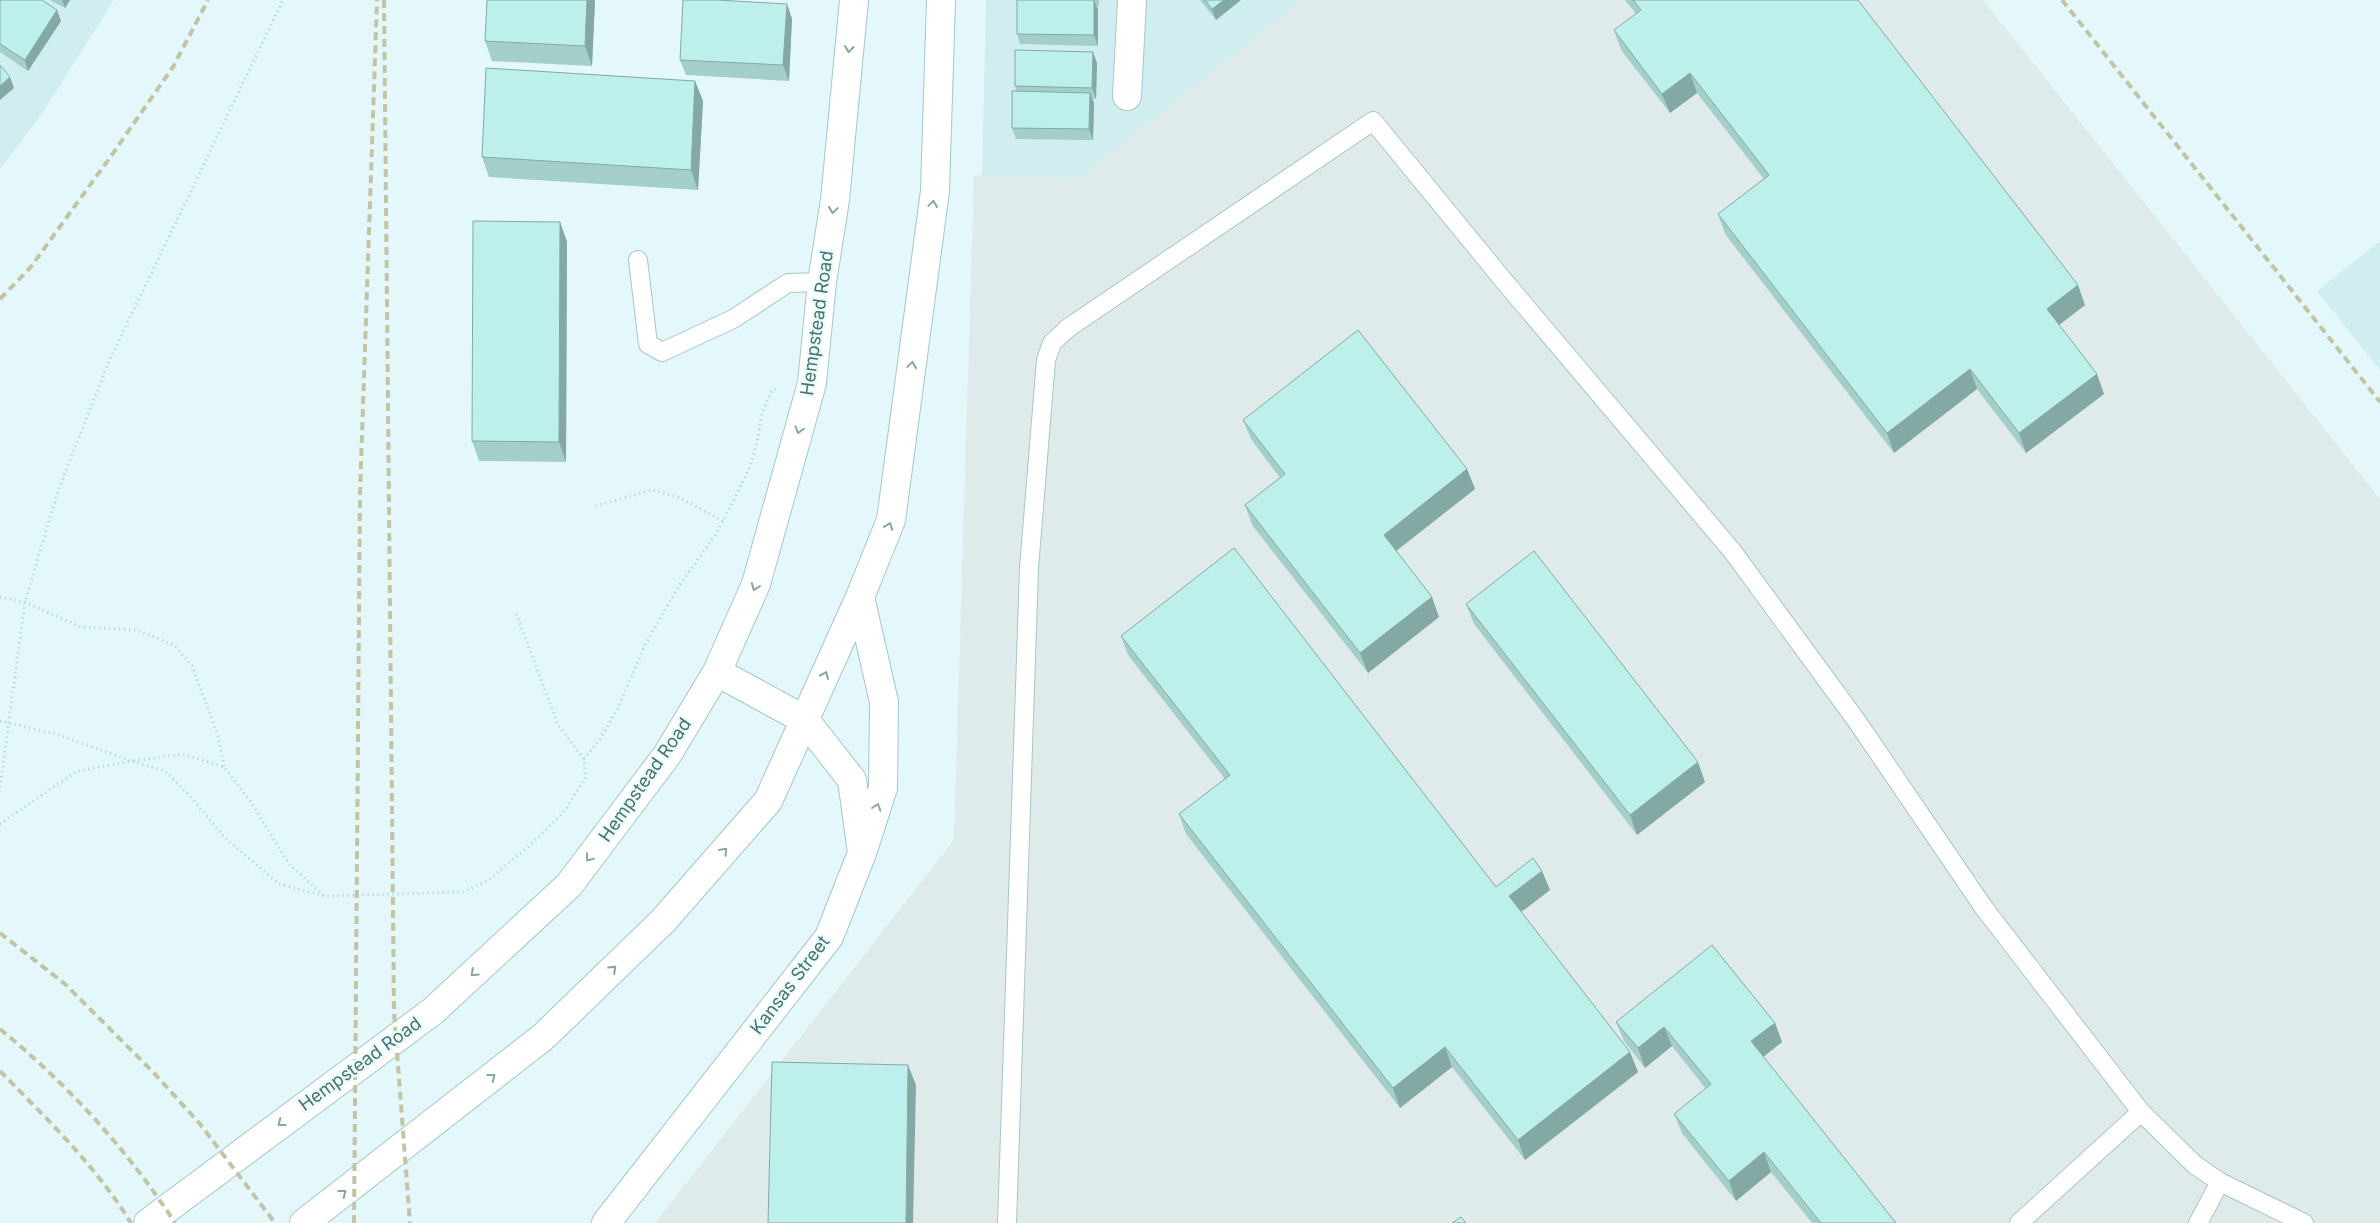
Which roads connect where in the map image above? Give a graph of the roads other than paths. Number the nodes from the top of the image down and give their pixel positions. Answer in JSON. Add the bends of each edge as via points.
{"nodes":[{"id":1,"x":854,"y":0,"type":"edge"},
{"id":2,"x":941,"y":0,"type":"edge"},
{"id":3,"x":1132,"y":0,"type":"edge"},
{"id":4,"x":1127,"y":96,"type":"dead end"},
{"id":5,"x":638,"y":260,"type":"dead end"},
{"id":6,"x":822,"y":282,"type":"junction"},
{"id":7,"x":860,"y":597,"type":"junction"},
{"id":8,"x":717,"y":672,"type":"junction"},
{"id":9,"x":805,"y":720,"type":"junction"},
{"id":10,"x":862,"y":853,"type":"junction"},
{"id":11,"x":2141,"y":1112,"type":"junction"},
{"id":12,"x":2220,"y":1182,"type":"junction"},
{"id":13,"x":148,"y":1223,"type":"edge"},
{"id":14,"x":304,"y":1223,"type":"edge"},
{"id":15,"x":606,"y":1223,"type":"edge"},
{"id":16,"x":1007,"y":1223,"type":"edge"},
{"id":17,"x":2019,"y":1223,"type":"edge"},
{"id":18,"x":2198,"y":1223,"type":"edge"},
{"id":19,"x":2304,"y":1223,"type":"edge"}],
"edges":[{"from":1,"to":6,"type":"main road","name":"Hempstead Road","one_way":true,"via":[[835,200]]},
{"from":7,"to":2,"type":"main road","one_way":true,"via":[[891,520],[935,191]]},
{"from":3,"to":4,"type":"main road"},
{"from":5,"to":6,"type":"lane","via":[[648,344],[662,352],[733,319],[788,283]]},
{"from":6,"to":8,"type":"main road","name":"Hempstead Road","one_way":true,"via":[[812,383],[756,584]]},
{"from":9,"to":7,"type":"main road","one_way":true},
{"from":10,"to":7,"type":"main road","one_way":true,"via":[[883,788],[884,702]]},
{"from":8,"to":9,"type":"main road"},
{"from":8,"to":13,"type":"main road","name":"Hempstead Road","one_way":true,"via":[[667,755],[568,886],[433,1011]]},
{"from":9,"to":10,"type":"main road","name":"Kansas Street","via":[[852,780]]},
{"from":14,"to":9,"type":"main road","one_way":true,"via":[[543,1037],[663,921],[768,801]]},
{"from":10,"to":15,"type":"main road","name":"Kansas Street","via":[[829,937]]},
{"from":11,"to":12,"type":"lane","via":[[2195,1165]]},
{"from":11,"to":16,"type":"lane","via":[[1984,908],[1856,720],[1733,552],[1373,120],[1068,328],[1052,343],[1046,360],[1029,568]]},
{"from":11,"to":17,"type":"lane"},
{"from":12,"to":18,"type":"lane"},
{"from":12,"to":19,"type":"lane"}]}
